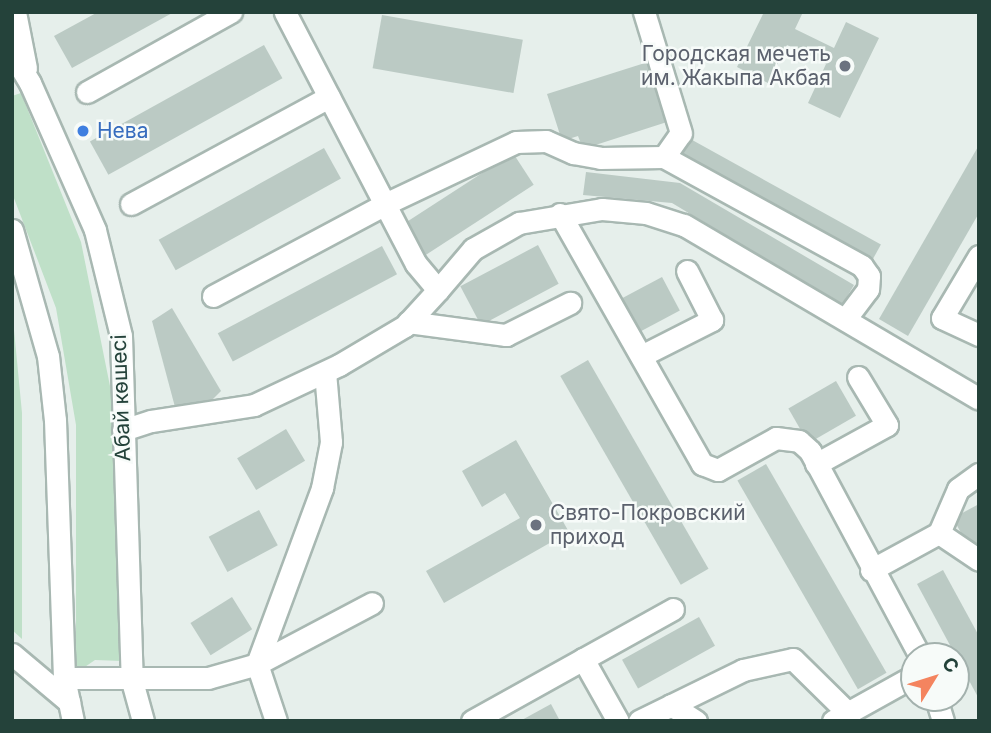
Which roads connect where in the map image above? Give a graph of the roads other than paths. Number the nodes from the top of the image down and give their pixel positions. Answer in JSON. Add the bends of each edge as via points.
{"nodes":[{"id":1,"x":16,"y":12,"type":"edge"},
{"id":2,"x":231,"y":12,"type":"edge"},
{"id":3,"x":285,"y":12,"type":"edge"},
{"id":4,"x":644,"y":12,"type":"edge"},
{"id":5,"x":12,"y":53,"type":"edge"},
{"id":6,"x":30,"y":83,"type":"junction"},
{"id":7,"x":87,"y":92,"type":"dead end"},
{"id":8,"x":329,"y":97,"type":"junction"},
{"id":9,"x":664,"y":157,"type":"junction"},
{"id":10,"x":131,"y":204,"type":"dead end"},
{"id":11,"x":385,"y":204,"type":"junction"},
{"id":12,"x":560,"y":214,"type":"junction"},
{"id":13,"x":12,"y":230,"type":"edge"},
{"id":14,"x":979,"y":256,"type":"edge"},
{"id":15,"x":687,"y":271,"type":"dead end"},
{"id":16,"x":438,"y":290,"type":"junction"},
{"id":17,"x":213,"y":296,"type":"dead end"},
{"id":18,"x":570,"y":303,"type":"dead end"},
{"id":19,"x":846,"y":318,"type":"junction"},
{"id":20,"x":408,"y":322,"type":"junction"},
{"id":21,"x":979,"y":335,"type":"edge"},
{"id":22,"x":641,"y":356,"type":"junction"},
{"id":23,"x":325,"y":372,"type":"junction"},
{"id":24,"x":858,"y":377,"type":"dead end"},
{"id":25,"x":979,"y":399,"type":"edge"},
{"id":26,"x":123,"y":430,"type":"junction"},
{"id":27,"x":816,"y":464,"type":"junction"},
{"id":28,"x":979,"y":474,"type":"edge"},
{"id":29,"x":939,"y":533,"type":"junction"},
{"id":30,"x":979,"y":560,"type":"edge"},
{"id":31,"x":871,"y":570,"type":"junction"},
{"id":32,"x":372,"y":603,"type":"dead end"},
{"id":33,"x":673,"y":609,"type":"dead end"},
{"id":34,"x":912,"y":642,"type":"edge"},
{"id":35,"x":12,"y":654,"type":"edge"},
{"id":36,"x":583,"y":659,"type":"junction"},
{"id":37,"x":257,"y":664,"type":"junction"},
{"id":38,"x":64,"y":678,"type":"junction"},
{"id":39,"x":132,"y":681,"type":"junction"},
{"id":40,"x":900,"y":684,"type":"edge"},
{"id":41,"x":671,"y":705,"type":"junction"},
{"id":42,"x":71,"y":711,"type":"edge"},
{"id":43,"x":840,"y":717,"type":"edge"},
{"id":44,"x":144,"y":721,"type":"edge"},
{"id":45,"x":276,"y":721,"type":"edge"},
{"id":46,"x":472,"y":721,"type":"edge"},
{"id":47,"x":618,"y":721,"type":"edge"},
{"id":48,"x":639,"y":721,"type":"edge"},
{"id":49,"x":696,"y":721,"type":"edge"}],
"edges":[{"from":1,"to":6,"type":"street"},
{"from":2,"to":7,"type":"street"},
{"from":3,"to":8,"type":"street"},
{"from":4,"to":9,"type":"street","via":[[681,133]]},
{"from":5,"to":6,"type":"street","name":"Абай көшесі"},
{"from":6,"to":26,"type":"street","name":"Абай көшесі","via":[[95,230],[121,335]]},
{"from":8,"to":10,"type":"street"},
{"from":8,"to":11,"type":"street"},
{"from":9,"to":11,"type":"street","via":[[600,158],[546,141],[516,142]]},
{"from":9,"to":19,"type":"street","via":[[862,266],[869,276],[868,289]]},
{"from":11,"to":16,"type":"street","via":[[416,264]]},
{"from":11,"to":17,"type":"street"},
{"from":12,"to":16,"type":"street","via":[[519,223],[473,250]]},
{"from":12,"to":19,"type":"street","via":[[602,209],[646,213],[684,225]]},
{"from":12,"to":22,"type":"street"},
{"from":13,"to":38,"type":"street","via":[[48,356],[55,420]]},
{"from":14,"to":21,"type":"street","via":[[942,318]]},
{"from":15,"to":22,"type":"street","via":[[712,320]]},
{"from":16,"to":20,"type":"street"},
{"from":18,"to":20,"type":"street","via":[[506,334]]},
{"from":19,"to":25,"type":"street"},
{"from":20,"to":23,"type":"street"},
{"from":22,"to":27,"type":"street","via":[[702,464],[718,470],[776,438],[799,441]]},
{"from":23,"to":26,"type":"street","via":[[254,405],[151,421]]},
{"from":23,"to":37,"type":"street","via":[[331,442],[322,488]]},
{"from":24,"to":27,"type":"street","via":[[887,425]]},
{"from":26,"to":39,"type":"street","name":"Абай көшесі"},
{"from":27,"to":31,"type":"street"},
{"from":28,"to":29,"type":"street","via":[[958,489]]},
{"from":29,"to":30,"type":"street"},
{"from":29,"to":31,"type":"street"},
{"from":31,"to":34,"type":"street"},
{"from":32,"to":37,"type":"street"},
{"from":33,"to":36,"type":"street"},
{"from":35,"to":42,"type":"street"},
{"from":36,"to":46,"type":"street"},
{"from":36,"to":47,"type":"street"},
{"from":37,"to":39,"type":"street","via":[[208,678]]},
{"from":37,"to":45,"type":"street"},
{"from":38,"to":39,"type":"street"},
{"from":38,"to":42,"type":"street"},
{"from":39,"to":44,"type":"street","name":"Абай көшесі"},
{"from":40,"to":43,"type":"street"},
{"from":41,"to":43,"type":"street","via":[[743,670],[793,659]]},
{"from":41,"to":48,"type":"street"},
{"from":41,"to":49,"type":"street"}]}
